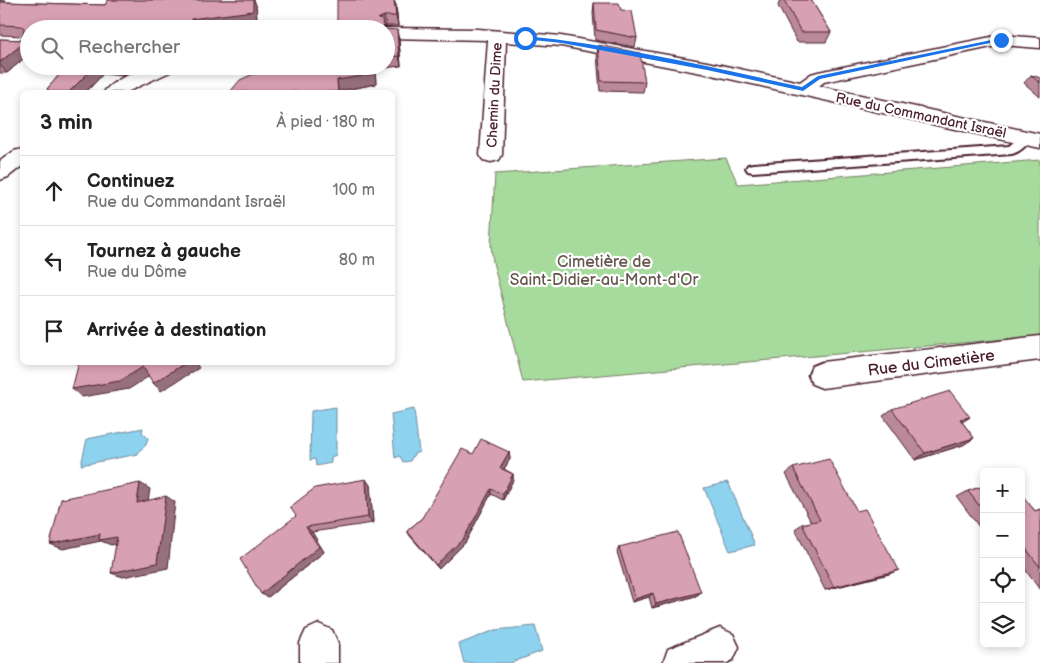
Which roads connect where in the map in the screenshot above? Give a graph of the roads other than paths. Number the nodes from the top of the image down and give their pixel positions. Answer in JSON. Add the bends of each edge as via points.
{"nodes":[{"id":1,"x":395,"y":33,"type":"edge"},
{"id":2,"x":497,"y":35,"type":"junction"},
{"id":3,"x":1040,"y":43,"type":"edge"},
{"id":4,"x":135,"y":75,"type":"edge"},
{"id":5,"x":146,"y":75,"type":"edge"},
{"id":6,"x":130,"y":82,"type":"junction"},
{"id":7,"x":803,"y":89,"type":"junction"},
{"id":8,"x":117,"y":90,"type":"edge"},
{"id":9,"x":1033,"y":140,"type":"edge"},
{"id":10,"x":491,"y":155,"type":"dead end"},
{"id":11,"x":20,"y":157,"type":"edge"},
{"id":12,"x":753,"y":168,"type":"dead end"},
{"id":13,"x":0,"y":172,"type":"edge"},
{"id":14,"x":1040,"y":348,"type":"edge"},
{"id":15,"x":822,"y":375,"type":"dead end"},
{"id":16,"x":720,"y":647,"type":"dead end"},
{"id":17,"x":682,"y":663,"type":"edge"}],
"edges":[{"from":1,"to":2,"type":"street","name":"Rue du Commandant Israël"},
{"from":2,"to":7,"type":"street","name":"Rue du Commandant Israël","via":[[562,41]]},
{"from":2,"to":10,"type":"street","name":"Chemin du Dime"},
{"from":3,"to":7,"type":"street","via":[[1001,40],[818,78]]},
{"from":4,"to":6,"type":"street"},
{"from":5,"to":6,"type":"street"},
{"from":6,"to":8,"type":"street"},
{"from":7,"to":9,"type":"street","name":"Rue du Commandant Israël"},
{"from":9,"to":12,"type":"lane","via":[[1012,150]]},
{"from":11,"to":13,"type":"street"},
{"from":14,"to":15,"type":"street","name":"Rue du Cimetière"},
{"from":16,"to":17,"type":"street"}]}
